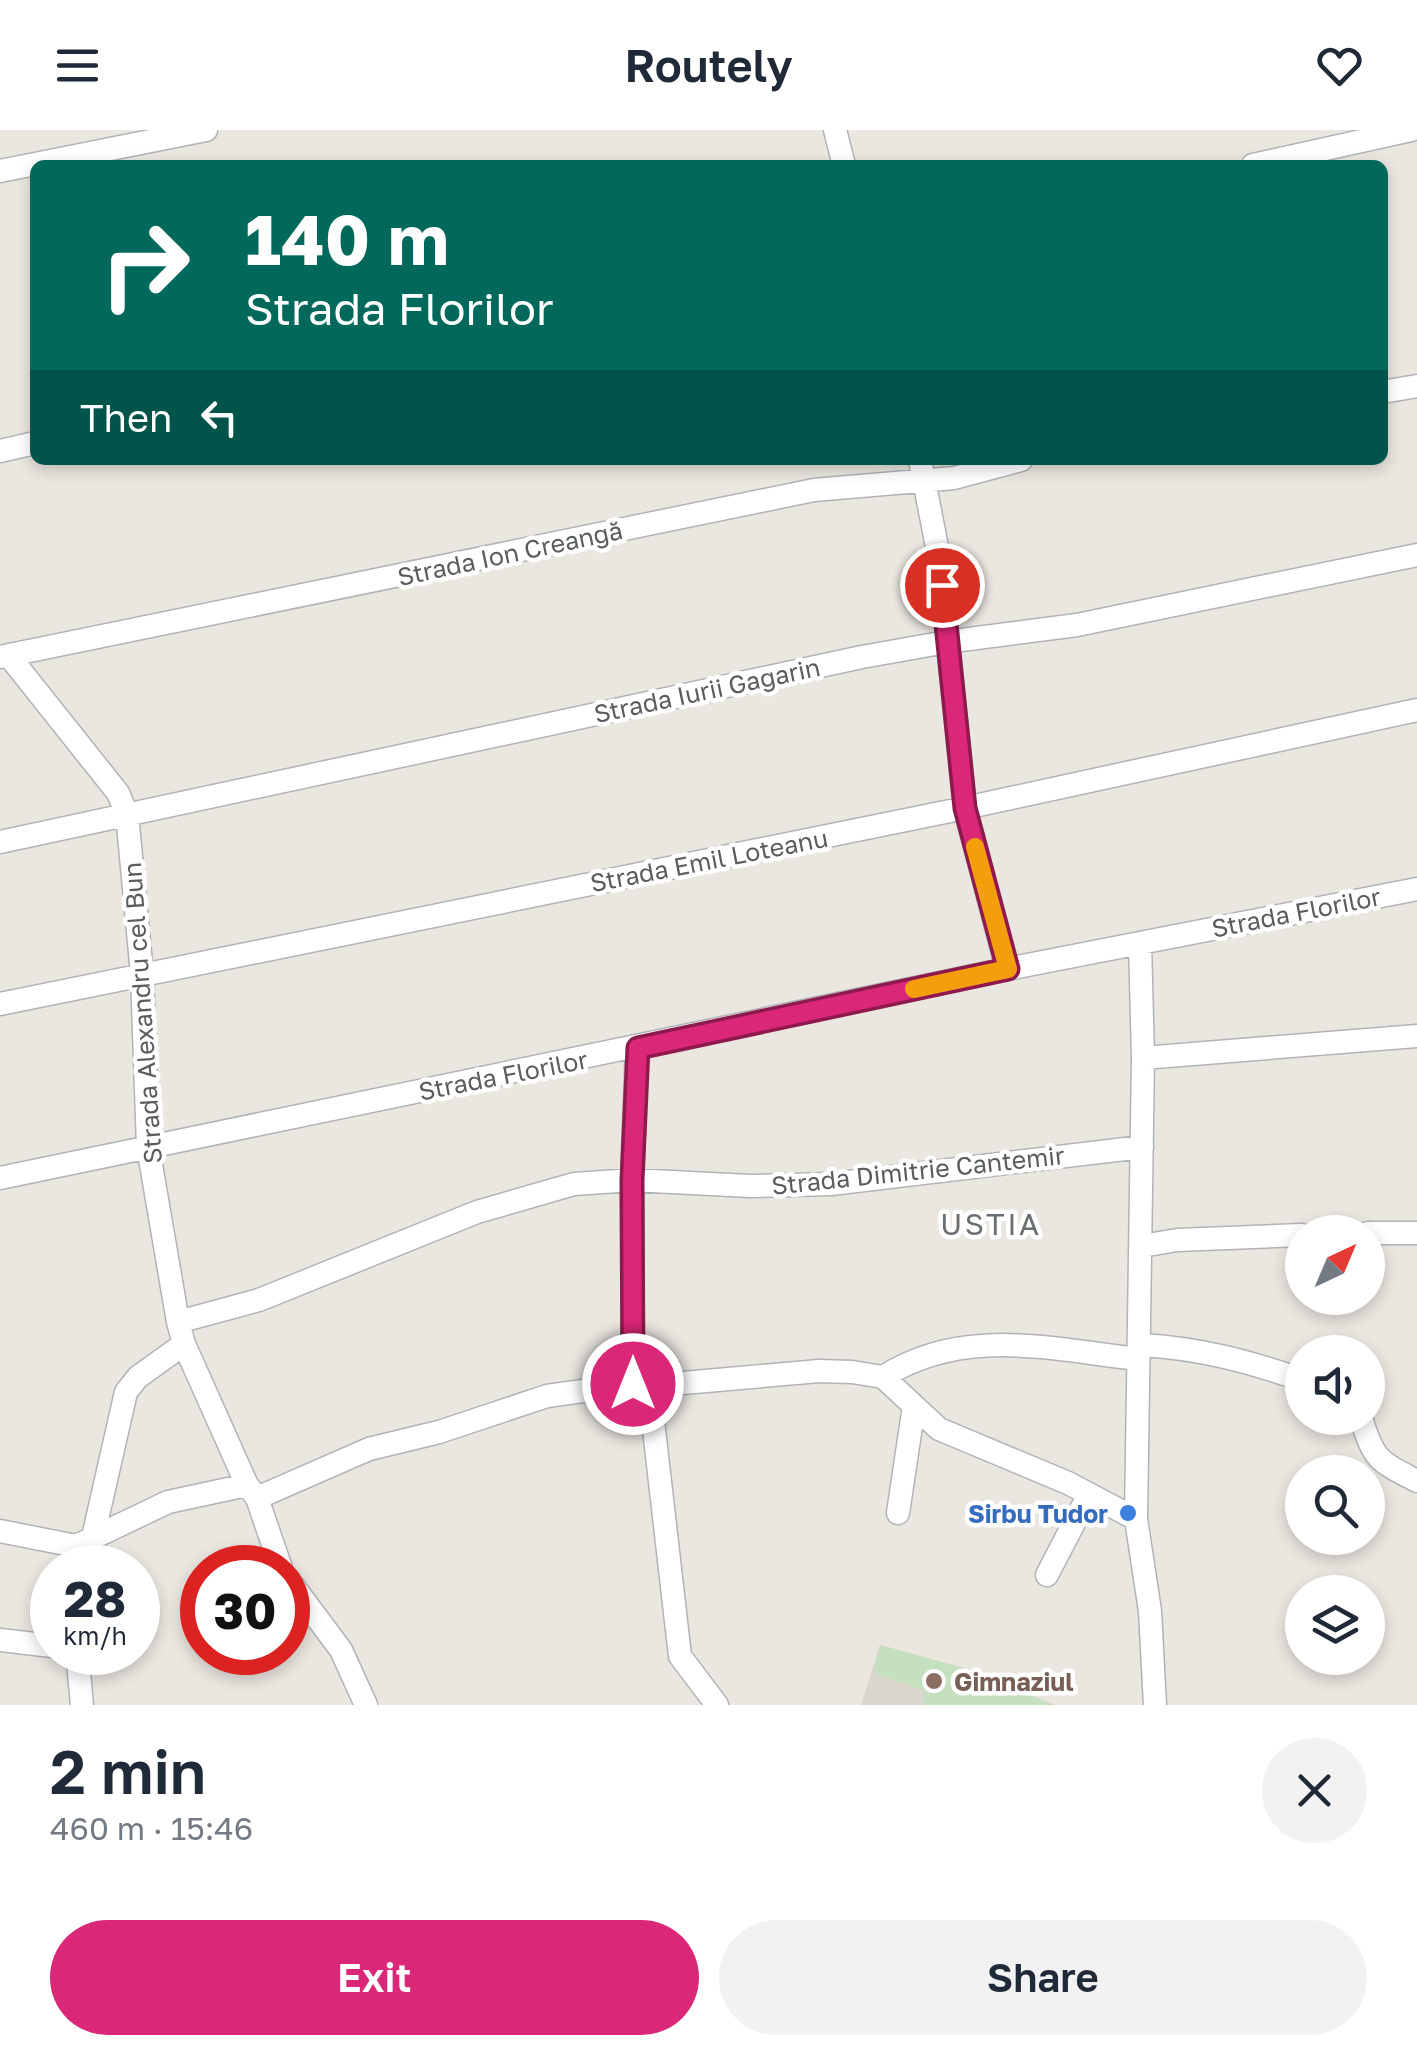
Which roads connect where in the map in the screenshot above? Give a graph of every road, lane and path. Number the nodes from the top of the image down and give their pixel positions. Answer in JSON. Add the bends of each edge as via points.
{"nodes":[{"id":1,"x":206,"y":130,"type":"edge"},
{"id":2,"x":835,"y":130,"type":"edge"},
{"id":3,"x":1411,"y":130,"type":"edge"},
{"id":4,"x":55,"y":160,"type":"edge"},
{"id":5,"x":843,"y":160,"type":"edge"},
{"id":6,"x":1276,"y":160,"type":"edge"},
{"id":7,"x":30,"y":165,"type":"edge"},
{"id":8,"x":0,"y":171,"type":"edge"},
{"id":9,"x":1417,"y":386,"type":"edge"},
{"id":10,"x":1388,"y":391,"type":"edge"},
{"id":11,"x":30,"y":444,"type":"edge"},
{"id":12,"x":0,"y":451,"type":"edge"},
{"id":13,"x":1002,"y":465,"type":"edge"},
{"id":14,"x":923,"y":471,"type":"edge"},
{"id":15,"x":1417,"y":555,"type":"edge"},
{"id":16,"x":946,"y":642,"type":"junction"},
{"id":17,"x":4,"y":656,"type":"edge"},
{"id":18,"x":1417,"y":710,"type":"edge"},
{"id":19,"x":965,"y":808,"type":"junction"},
{"id":20,"x":127,"y":814,"type":"junction"},
{"id":21,"x":0,"y":842,"type":"edge"},
{"id":22,"x":1417,"y":888,"type":"edge"},
{"id":23,"x":1140,"y":943,"type":"junction"},
{"id":24,"x":1008,"y":969,"type":"junction"},
{"id":25,"x":142,"y":974,"type":"junction"},
{"id":26,"x":0,"y":1004,"type":"edge"},
{"id":27,"x":1417,"y":1036,"type":"edge"},
{"id":28,"x":638,"y":1048,"type":"junction"},
{"id":29,"x":1143,"y":1058,"type":"junction"},
{"id":30,"x":1142,"y":1146,"type":"junction"},
{"id":31,"x":148,"y":1147,"type":"junction"},
{"id":32,"x":0,"y":1178,"type":"edge"},
{"id":33,"x":632,"y":1180,"type":"junction"},
{"id":34,"x":1417,"y":1232,"type":"edge"},
{"id":35,"x":1385,"y":1233,"type":"edge"},
{"id":36,"x":1285,"y":1236,"type":"edge"},
{"id":37,"x":1142,"y":1246,"type":"junction"},
{"id":38,"x":181,"y":1333,"type":"junction"},
{"id":39,"x":1139,"y":1352,"type":"junction"},
{"id":40,"x":1285,"y":1374,"type":"edge"},
{"id":41,"x":883,"y":1377,"type":"junction"},
{"id":42,"x":641,"y":1385,"type":"junction"},
{"id":43,"x":914,"y":1406,"type":"junction"},
{"id":44,"x":1366,"y":1435,"type":"edge"},
{"id":45,"x":1417,"y":1481,"type":"edge"},
{"id":46,"x":252,"y":1491,"type":"junction"},
{"id":47,"x":1089,"y":1494,"type":"junction"},
{"id":48,"x":898,"y":1512,"type":"dead end"},
{"id":49,"x":1136,"y":1519,"type":"junction"},
{"id":50,"x":0,"y":1531,"type":"edge"},
{"id":51,"x":92,"y":1541,"type":"junction"},
{"id":52,"x":91,"y":1545,"type":"edge"},
{"id":53,"x":272,"y":1545,"type":"edge"},
{"id":54,"x":1047,"y":1575,"type":"dead end"},
{"id":55,"x":310,"y":1608,"type":"edge"},
{"id":56,"x":0,"y":1640,"type":"edge"},
{"id":57,"x":30,"y":1643,"type":"edge"},
{"id":58,"x":79,"y":1675,"type":"edge"},
{"id":59,"x":82,"y":1705,"type":"edge"},
{"id":60,"x":366,"y":1705,"type":"edge"},
{"id":61,"x":716,"y":1705,"type":"edge"},
{"id":62,"x":1155,"y":1705,"type":"edge"}],
"edges":[{"from":1,"to":4,"type":"street"},
{"from":2,"to":5,"type":"street"},
{"from":3,"to":6,"type":"street"},
{"from":7,"to":8,"type":"street"},
{"from":9,"to":10,"type":"street"},
{"from":11,"to":12,"type":"street"},
{"from":13,"to":14,"type":"street","name":"Strada Ion Creangă","via":[[954,478]]},
{"from":14,"to":16,"type":"street"},
{"from":14,"to":17,"type":"street","name":"Strada Ion Creangă"},
{"from":15,"to":16,"type":"street","name":"Strada Iurii Gagarin","via":[[1076,624]]},
{"from":16,"to":19,"type":"street"},
{"from":16,"to":20,"type":"street","name":"Strada Iurii Gagarin"},
{"from":17,"to":20,"type":"street","name":"Strada Alexandru cel Bun","via":[[118,793]]},
{"from":18,"to":19,"type":"street","name":"Strada Emil Loteanu"},
{"from":19,"to":24,"type":"street"},
{"from":19,"to":25,"type":"street","name":"Strada Emil Loteanu"},
{"from":20,"to":21,"type":"street","name":"Strada Iurii Gagarin"},
{"from":20,"to":25,"type":"street","name":"Strada Alexandru cel Bun"},
{"from":22,"to":23,"type":"street","name":"Strada Florilor"},
{"from":23,"to":24,"type":"street","name":"Strada Florilor"},
{"from":23,"to":29,"type":"street"},
{"from":24,"to":28,"type":"street","name":"Strada Florilor"},
{"from":25,"to":26,"type":"street","name":"Strada Emil Loteanu"},
{"from":25,"to":31,"type":"street","name":"Strada Alexandru cel Bun"},
{"from":27,"to":29,"type":"street"},
{"from":28,"to":31,"type":"street","name":"Strada Florilor"},
{"from":28,"to":33,"type":"street"},
{"from":29,"to":30,"type":"street"},
{"from":30,"to":33,"type":"street","name":"Strada Dimitrie Cantemir","via":[[831,1184]]},
{"from":30,"to":37,"type":"street"},
{"from":31,"to":32,"type":"street","name":"Strada Florilor"},
{"from":31,"to":38,"type":"street","name":"Strada Alexandru cel Bun"},
{"from":33,"to":38,"type":"street","name":"Strada Dimitrie Cantemir","via":[[574,1184],[477,1212]]},
{"from":33,"to":42,"type":"street"},
{"from":34,"to":35,"type":"street"},
{"from":36,"to":37,"type":"street"},
{"from":37,"to":39,"type":"street"},
{"from":38,"to":46,"type":"street","name":"Strada Alexandru cel Bun"},
{"from":38,"to":51,"type":"street","via":[[126,1392]]},
{"from":39,"to":40,"type":"street","via":[[1186,1348]]},
{"from":39,"to":41,"type":"street","via":[[974,1344],[910,1360]]},
{"from":39,"to":49,"type":"street"},
{"from":41,"to":42,"type":"street","via":[[819,1372]]},
{"from":41,"to":43,"type":"street"},
{"from":42,"to":46,"type":"street","via":[[547,1396]]},
{"from":42,"to":61,"type":"street","via":[[680,1656]]},
{"from":43,"to":47,"type":"street","via":[[940,1428]]},
{"from":43,"to":48,"type":"street"},
{"from":44,"to":45,"type":"street","via":[[1381,1462]]},
{"from":46,"to":51,"type":"street","via":[[168,1502]]},
{"from":46,"to":53,"type":"street","name":"Strada Alexandru cel Bun"},
{"from":47,"to":49,"type":"street"},
{"from":47,"to":54,"type":"street"},
{"from":49,"to":62,"type":"street"},
{"from":50,"to":51,"type":"street","via":[[76,1546]]},
{"from":51,"to":52,"type":"street"},
{"from":55,"to":60,"type":"street","via":[[341,1650]]},
{"from":56,"to":57,"type":"street"},
{"from":58,"to":59,"type":"street"}]}
